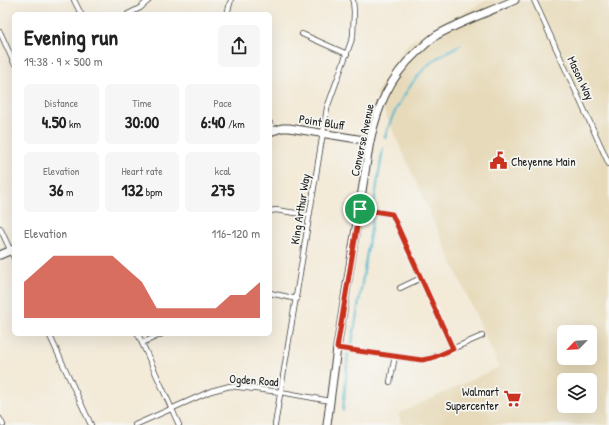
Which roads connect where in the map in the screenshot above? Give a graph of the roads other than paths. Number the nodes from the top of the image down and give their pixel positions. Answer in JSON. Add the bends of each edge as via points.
{"nodes":[{"id":1,"x":74,"y":0,"type":"edge"},
{"id":2,"x":149,"y":0,"type":"edge"},
{"id":3,"x":231,"y":0,"type":"edge"},
{"id":4,"x":353,"y":0,"type":"edge"},
{"id":5,"x":515,"y":0,"type":"edge"},
{"id":6,"x":534,"y":0,"type":"edge"},
{"id":7,"x":79,"y":12,"type":"edge"},
{"id":8,"x":132,"y":12,"type":"edge"},
{"id":9,"x":227,"y":12,"type":"edge"},
{"id":10,"x":0,"y":32,"type":"edge"},
{"id":11,"x":302,"y":34,"type":"dead end"},
{"id":12,"x":347,"y":54,"type":"junction"},
{"id":13,"x":12,"y":59,"type":"edge"},
{"id":14,"x":272,"y":131,"type":"edge"},
{"id":15,"x":323,"y":133,"type":"junction"},
{"id":16,"x":370,"y":141,"type":"junction"},
{"id":17,"x":609,"y":164,"type":"edge"},
{"id":18,"x":360,"y":209,"type":"junction"},
{"id":19,"x":272,"y":211,"type":"edge"},
{"id":20,"x":309,"y":215,"type":"junction"},
{"id":21,"x":0,"y":228,"type":"edge"},
{"id":22,"x":12,"y":250,"type":"edge"},
{"id":23,"x":0,"y":256,"type":"edge"},
{"id":24,"x":421,"y":278,"type":"junction"},
{"id":25,"x":400,"y":288,"type":"dead end"},
{"id":26,"x":272,"y":293,"type":"edge"},
{"id":27,"x":297,"y":299,"type":"junction"},
{"id":28,"x":50,"y":336,"type":"edge"},
{"id":29,"x":139,"y":336,"type":"edge"},
{"id":30,"x":158,"y":336,"type":"edge"},
{"id":31,"x":482,"y":336,"type":"dead end"},
{"id":32,"x":142,"y":343,"type":"junction"},
{"id":33,"x":337,"y":348,"type":"junction"},
{"id":34,"x":453,"y":349,"type":"junction"},
{"id":35,"x":395,"y":356,"type":"junction"},
{"id":36,"x":390,"y":382,"type":"dead end"},
{"id":37,"x":281,"y":392,"type":"junction"},
{"id":38,"x":330,"y":401,"type":"junction"},
{"id":39,"x":172,"y":409,"type":"junction"},
{"id":40,"x":0,"y":419,"type":"edge"},
{"id":41,"x":3,"y":425,"type":"edge"},
{"id":42,"x":91,"y":425,"type":"edge"},
{"id":43,"x":135,"y":425,"type":"edge"},
{"id":44,"x":180,"y":425,"type":"edge"},
{"id":45,"x":275,"y":425,"type":"edge"},
{"id":46,"x":327,"y":425,"type":"edge"}],
"edges":[{"from":1,"to":7,"type":"street"},
{"from":2,"to":8,"type":"street"},
{"from":3,"to":9,"type":"street"},
{"from":4,"to":12,"type":"street","name":"King Arthur Way","via":[[353,36]]},
{"from":5,"to":16,"type":"main road","name":"Converse Avenue","via":[[435,36],[411,58],[382,100]]},
{"from":6,"to":17,"type":"street","name":"Mason Way"},
{"from":10,"to":13,"type":"street"},
{"from":11,"to":12,"type":"street"},
{"from":12,"to":15,"type":"street","name":"King Arthur Way","via":[[331,95]]},
{"from":14,"to":15,"type":"main road","name":"Point Bluff","via":[[289,128]]},
{"from":15,"to":16,"type":"main road","name":"Point Bluff"},
{"from":15,"to":20,"type":"street","name":"King Arthur Way"},
{"from":16,"to":18,"type":"main road","name":"Converse Avenue"},
{"from":18,"to":24,"type":"street","via":[[392,214]]},
{"from":18,"to":33,"type":"main road","name":"Converse Avenue"},
{"from":19,"to":20,"type":"street"},
{"from":20,"to":27,"type":"street","name":"King Arthur Way"},
{"from":21,"to":22,"type":"street"},
{"from":22,"to":23,"type":"main road"},
{"from":24,"to":25,"type":"street"},
{"from":24,"to":34,"type":"street"},
{"from":26,"to":27,"type":"street"},
{"from":27,"to":37,"type":"street","name":"King Arthur Way"},
{"from":28,"to":42,"type":"street"},
{"from":29,"to":32,"type":"street"},
{"from":30,"to":32,"type":"street"},
{"from":31,"to":34,"type":"street"},
{"from":32,"to":39,"type":"street"},
{"from":33,"to":35,"type":"street"},
{"from":33,"to":38,"type":"main road","name":"Converse Avenue"},
{"from":34,"to":35,"type":"street","via":[[422,360]]},
{"from":35,"to":36,"type":"street"},
{"from":37,"to":38,"type":"street","name":"Ogden Road"},
{"from":37,"to":39,"type":"street","name":"Ogden Road","via":[[230,386],[211,391]]},
{"from":37,"to":45,"type":"street","name":"King Arthur Way"},
{"from":38,"to":46,"type":"main road","name":"Converse Avenue"},
{"from":39,"to":43,"type":"street","name":"Ogden Road"},
{"from":39,"to":44,"type":"street"},
{"from":40,"to":41,"type":"street"}]}
